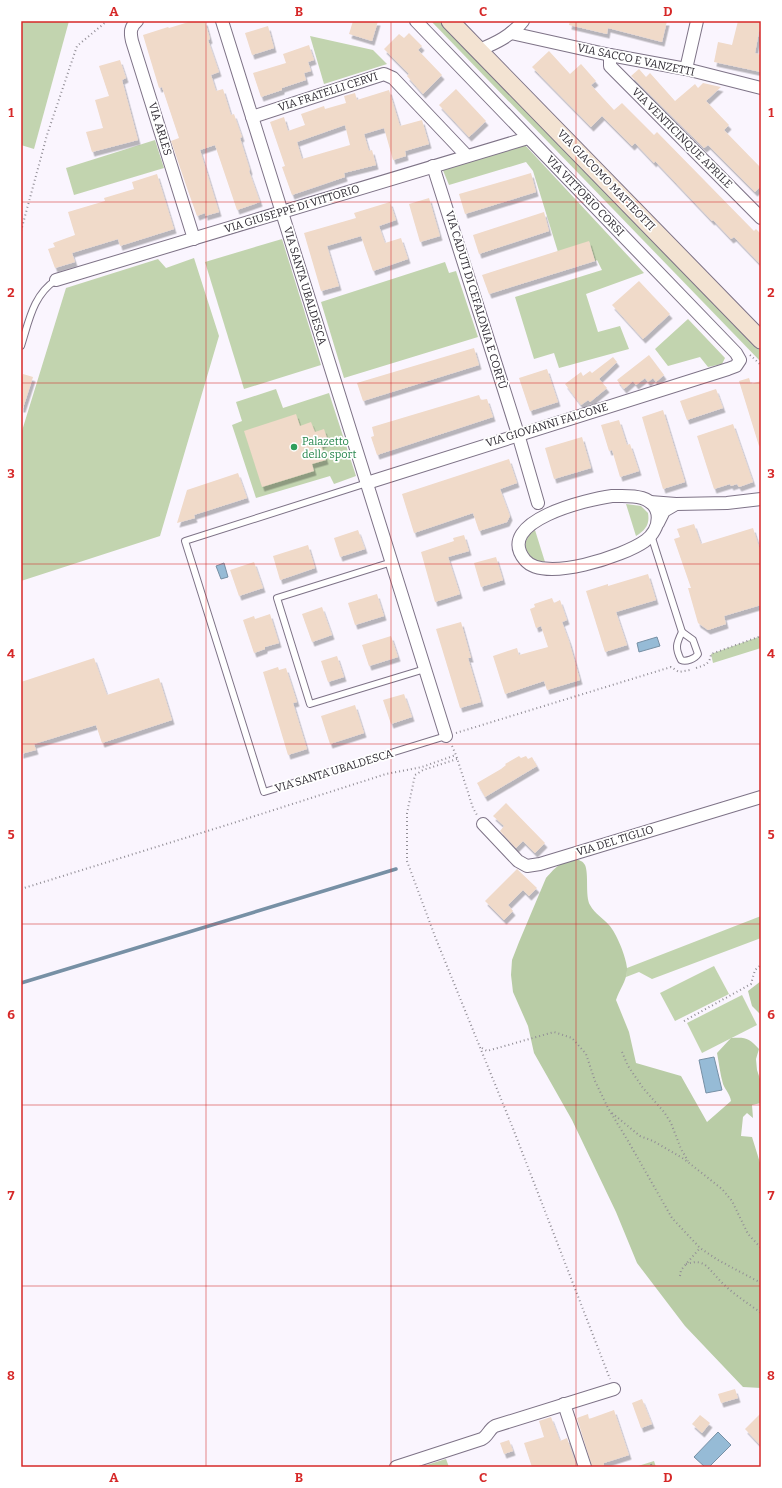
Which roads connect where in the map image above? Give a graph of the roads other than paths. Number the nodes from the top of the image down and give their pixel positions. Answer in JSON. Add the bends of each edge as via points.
{"nodes":[{"id":1,"x":137,"y":21,"type":"edge"},
{"id":2,"x":222,"y":21,"type":"edge"},
{"id":3,"x":416,"y":21,"type":"edge"},
{"id":4,"x":450,"y":21,"type":"edge"},
{"id":5,"x":523,"y":21,"type":"edge"},
{"id":6,"x":697,"y":21,"type":"edge"},
{"id":7,"x":511,"y":33,"type":"junction"},
{"id":8,"x":479,"y":50,"type":"junction"},
{"id":9,"x":610,"y":55,"type":"junction"},
{"id":10,"x":686,"y":69,"type":"junction"},
{"id":11,"x":761,"y":88,"type":"edge"},
{"id":12,"x":252,"y":117,"type":"junction"},
{"id":13,"x":528,"y":138,"type":"junction"},
{"id":14,"x":467,"y":156,"type":"junction"},
{"id":15,"x":434,"y":166,"type":"junction"},
{"id":16,"x":282,"y":212,"type":"junction"},
{"id":17,"x":761,"y":218,"type":"edge"},
{"id":18,"x":194,"y":239,"type":"junction"},
{"id":19,"x":56,"y":280,"type":"joint"},
{"id":20,"x":761,"y":340,"type":"edge"},
{"id":21,"x":21,"y":346,"type":"edge"},
{"id":22,"x":728,"y":369,"type":"joint"},
{"id":23,"x":518,"y":434,"type":"junction"},
{"id":24,"x":367,"y":483,"type":"junction"},
{"id":25,"x":761,"y":499,"type":"edge"},
{"id":26,"x":650,"y":502,"type":"junction"},
{"id":27,"x":538,"y":503,"type":"junction"},
{"id":28,"x":676,"y":504,"type":"junction"},
{"id":29,"x":559,"y":510,"type":"junction"},
{"id":30,"x":534,"y":523,"type":"junction"},
{"id":31,"x":657,"y":524,"type":"junction"},
{"id":32,"x":651,"y":535,"type":"junction"},
{"id":33,"x":392,"y":562,"type":"junction"},
{"id":34,"x":682,"y":632,"type":"junction"},
{"id":35,"x":425,"y":669,"type":"junction"},
{"id":36,"x":446,"y":736,"type":"joint"},
{"id":37,"x":761,"y":797,"type":"edge"},
{"id":38,"x":483,"y":824,"type":"road end"},
{"id":39,"x":614,"y":1389,"type":"road end"},
{"id":40,"x":564,"y":1404,"type":"junction"},
{"id":41,"x":396,"y":1467,"type":"edge"},
{"id":42,"x":585,"y":1467,"type":"edge"}],
"edges":[{"from":1,"to":18,"type":"street","name":"VIA ARLES","via":[[131,29],[132,41]]},
{"from":2,"to":12,"type":"street","name":"VIA SANTA UBALDESCA"},
{"from":3,"to":13,"type":"street","name":"VIA VITTORIO CORSI"},
{"from":4,"to":8,"type":"main road","name":"VIA GIACOMO MATTEOTTI"},
{"from":5,"to":7,"type":"street"},
{"from":6,"to":10,"type":"street"},
{"from":7,"to":8,"type":"street"},
{"from":7,"to":9,"type":"street","name":"VIA SACCO E VANZETTI"},
{"from":8,"to":20,"type":"main road","name":"VIA GIACOMO MATTEOTTI"},
{"from":9,"to":10,"type":"street","name":"VIA SACCO E VANZETTI"},
{"from":9,"to":17,"type":"street","name":"VIA VENTICINQUE APRILE","via":[[610,66]]},
{"from":10,"to":11,"type":"street","name":"VIA SACCO E VANZETTI"},
{"from":12,"to":14,"type":"street","name":"VIA FRATELLI CERVI","via":[[384,74],[393,78]]},
{"from":12,"to":16,"type":"street","name":"VIA SANTA UBALDESCA"},
{"from":13,"to":14,"type":"street","name":"VIA GIUSEPPE DI VITTORIO"},
{"from":13,"to":22,"type":"street","name":"VIA VITTORIO CORSI","via":[[736,353],[740,359],[739,363]]},
{"from":14,"to":15,"type":"street","name":"VIA GIUSEPPE DI VITTORIO"},
{"from":15,"to":16,"type":"street","name":"VIA GIUSEPPE DI VITTORIO"},
{"from":15,"to":23,"type":"street","name":"VIA CADUTI DI CEFALONIA E CORFÙ"},
{"from":16,"to":18,"type":"street","name":"VIA GIUSEPPE DI VITTORIO"},
{"from":16,"to":24,"type":"street","name":"VIA SANTA UBALDESCA"},
{"from":18,"to":19,"type":"street","name":"VIA GIUSEPPE DI VITTORIO"},
{"from":19,"to":21,"type":"lane","via":[[36,300]]},
{"from":22,"to":23,"type":"street","name":"VIA GIOVANNI FALCONE"},
{"from":23,"to":24,"type":"street","name":"VIA GIOVANNI FALCONE"},
{"from":23,"to":27,"type":"street","name":"VIA CADUTI DI CEFALONIA E CORFÙ"},
{"from":24,"to":33,"type":"street","name":"VIA SANTA UBALDESCA"},
{"from":24,"to":36,"type":"lane","name":"VIA SANTA UBALDESCA","via":[[185,541],[264,792]]},
{"from":25,"to":28,"type":"street"},
{"from":26,"to":28,"type":"street"},
{"from":26,"to":29,"type":"street","via":[[642,498],[612,496],[581,502]]},
{"from":26,"to":31,"type":"street","via":[[658,514]]},
{"from":27,"to":29,"type":"street"},
{"from":27,"to":30,"type":"street"},
{"from":28,"to":31,"type":"street","via":[[664,511]]},
{"from":29,"to":30,"type":"street"},
{"from":30,"to":32,"type":"street","via":[[520,537],[521,554],[531,565],[545,569],[564,568],[603,559],[635,547]]},
{"from":31,"to":32,"type":"street"},
{"from":32,"to":34,"type":"lane"},
{"from":33,"to":35,"type":"street","name":"VIA SANTA UBALDESCA"},
{"from":33,"to":35,"type":"lane","via":[[277,598],[310,704]]},
{"from":34,"to":34,"type":"lane","via":[[693,640],[698,654],[696,658],[681,660],[676,647]]},
{"from":35,"to":36,"type":"street","name":"VIA SANTA UBALDESCA"},
{"from":37,"to":38,"type":"street","name":"VIA DEL TIGLIO","via":[[527,866],[518,861]]},
{"from":39,"to":40,"type":"street"},
{"from":40,"to":41,"type":"street","via":[[495,1426],[482,1439]]},
{"from":40,"to":42,"type":"street"}]}
